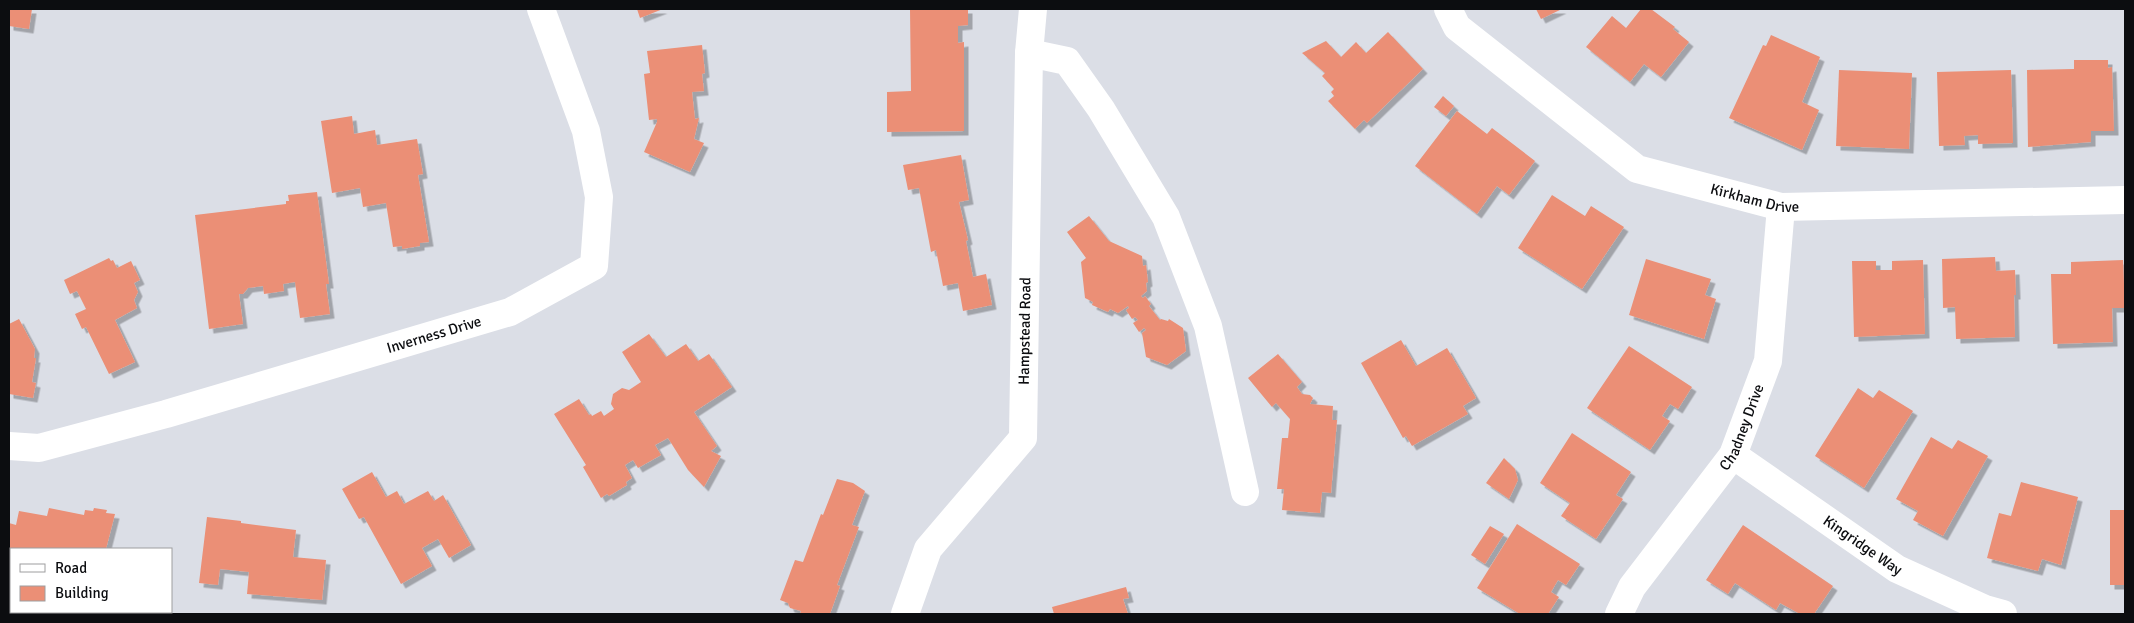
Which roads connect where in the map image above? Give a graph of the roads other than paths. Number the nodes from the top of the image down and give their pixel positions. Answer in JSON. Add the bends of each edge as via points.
{"nodes":[{"id":1,"x":541,"y":9,"type":"edge"},
{"id":2,"x":1033,"y":9,"type":"edge"},
{"id":3,"x":1448,"y":9,"type":"edge"},
{"id":4,"x":1029,"y":53,"type":"junction"},
{"id":5,"x":2125,"y":200,"type":"edge"},
{"id":6,"x":1781,"y":207,"type":"junction"},
{"id":7,"x":9,"y":446,"type":"edge"},
{"id":8,"x":1733,"y":455,"type":"junction"},
{"id":9,"x":1245,"y":492,"type":"dead end"},
{"id":10,"x":905,"y":614,"type":"edge"},
{"id":11,"x":1619,"y":614,"type":"edge"},
{"id":12,"x":2003,"y":614,"type":"edge"}],
"edges":[{"from":1,"to":7,"type":"street","name":"Inverness Drive","via":[[586,131],[599,197],[594,266],[510,312],[166,414],[39,448]]},
{"from":2,"to":4,"type":"street","name":"Hampstead Road"},
{"from":3,"to":6,"type":"street","name":"Kirkham Drive","via":[[1457,27],[1638,169]]},
{"from":4,"to":9,"type":"street","via":[[1067,61],[1101,109],[1166,217],[1208,326]]},
{"from":4,"to":10,"type":"street","name":"Hampstead Road","via":[[1023,438],[928,549]]},
{"from":5,"to":6,"type":"street","name":"Kirkham Drive"},
{"from":6,"to":8,"type":"street","name":"Chadney Drive","via":[[1768,360]]},
{"from":8,"to":11,"type":"street","name":"Chadney Drive","via":[[1632,587]]},
{"from":8,"to":12,"type":"street","name":"Kingridge Way","via":[[1897,570]]}]}
